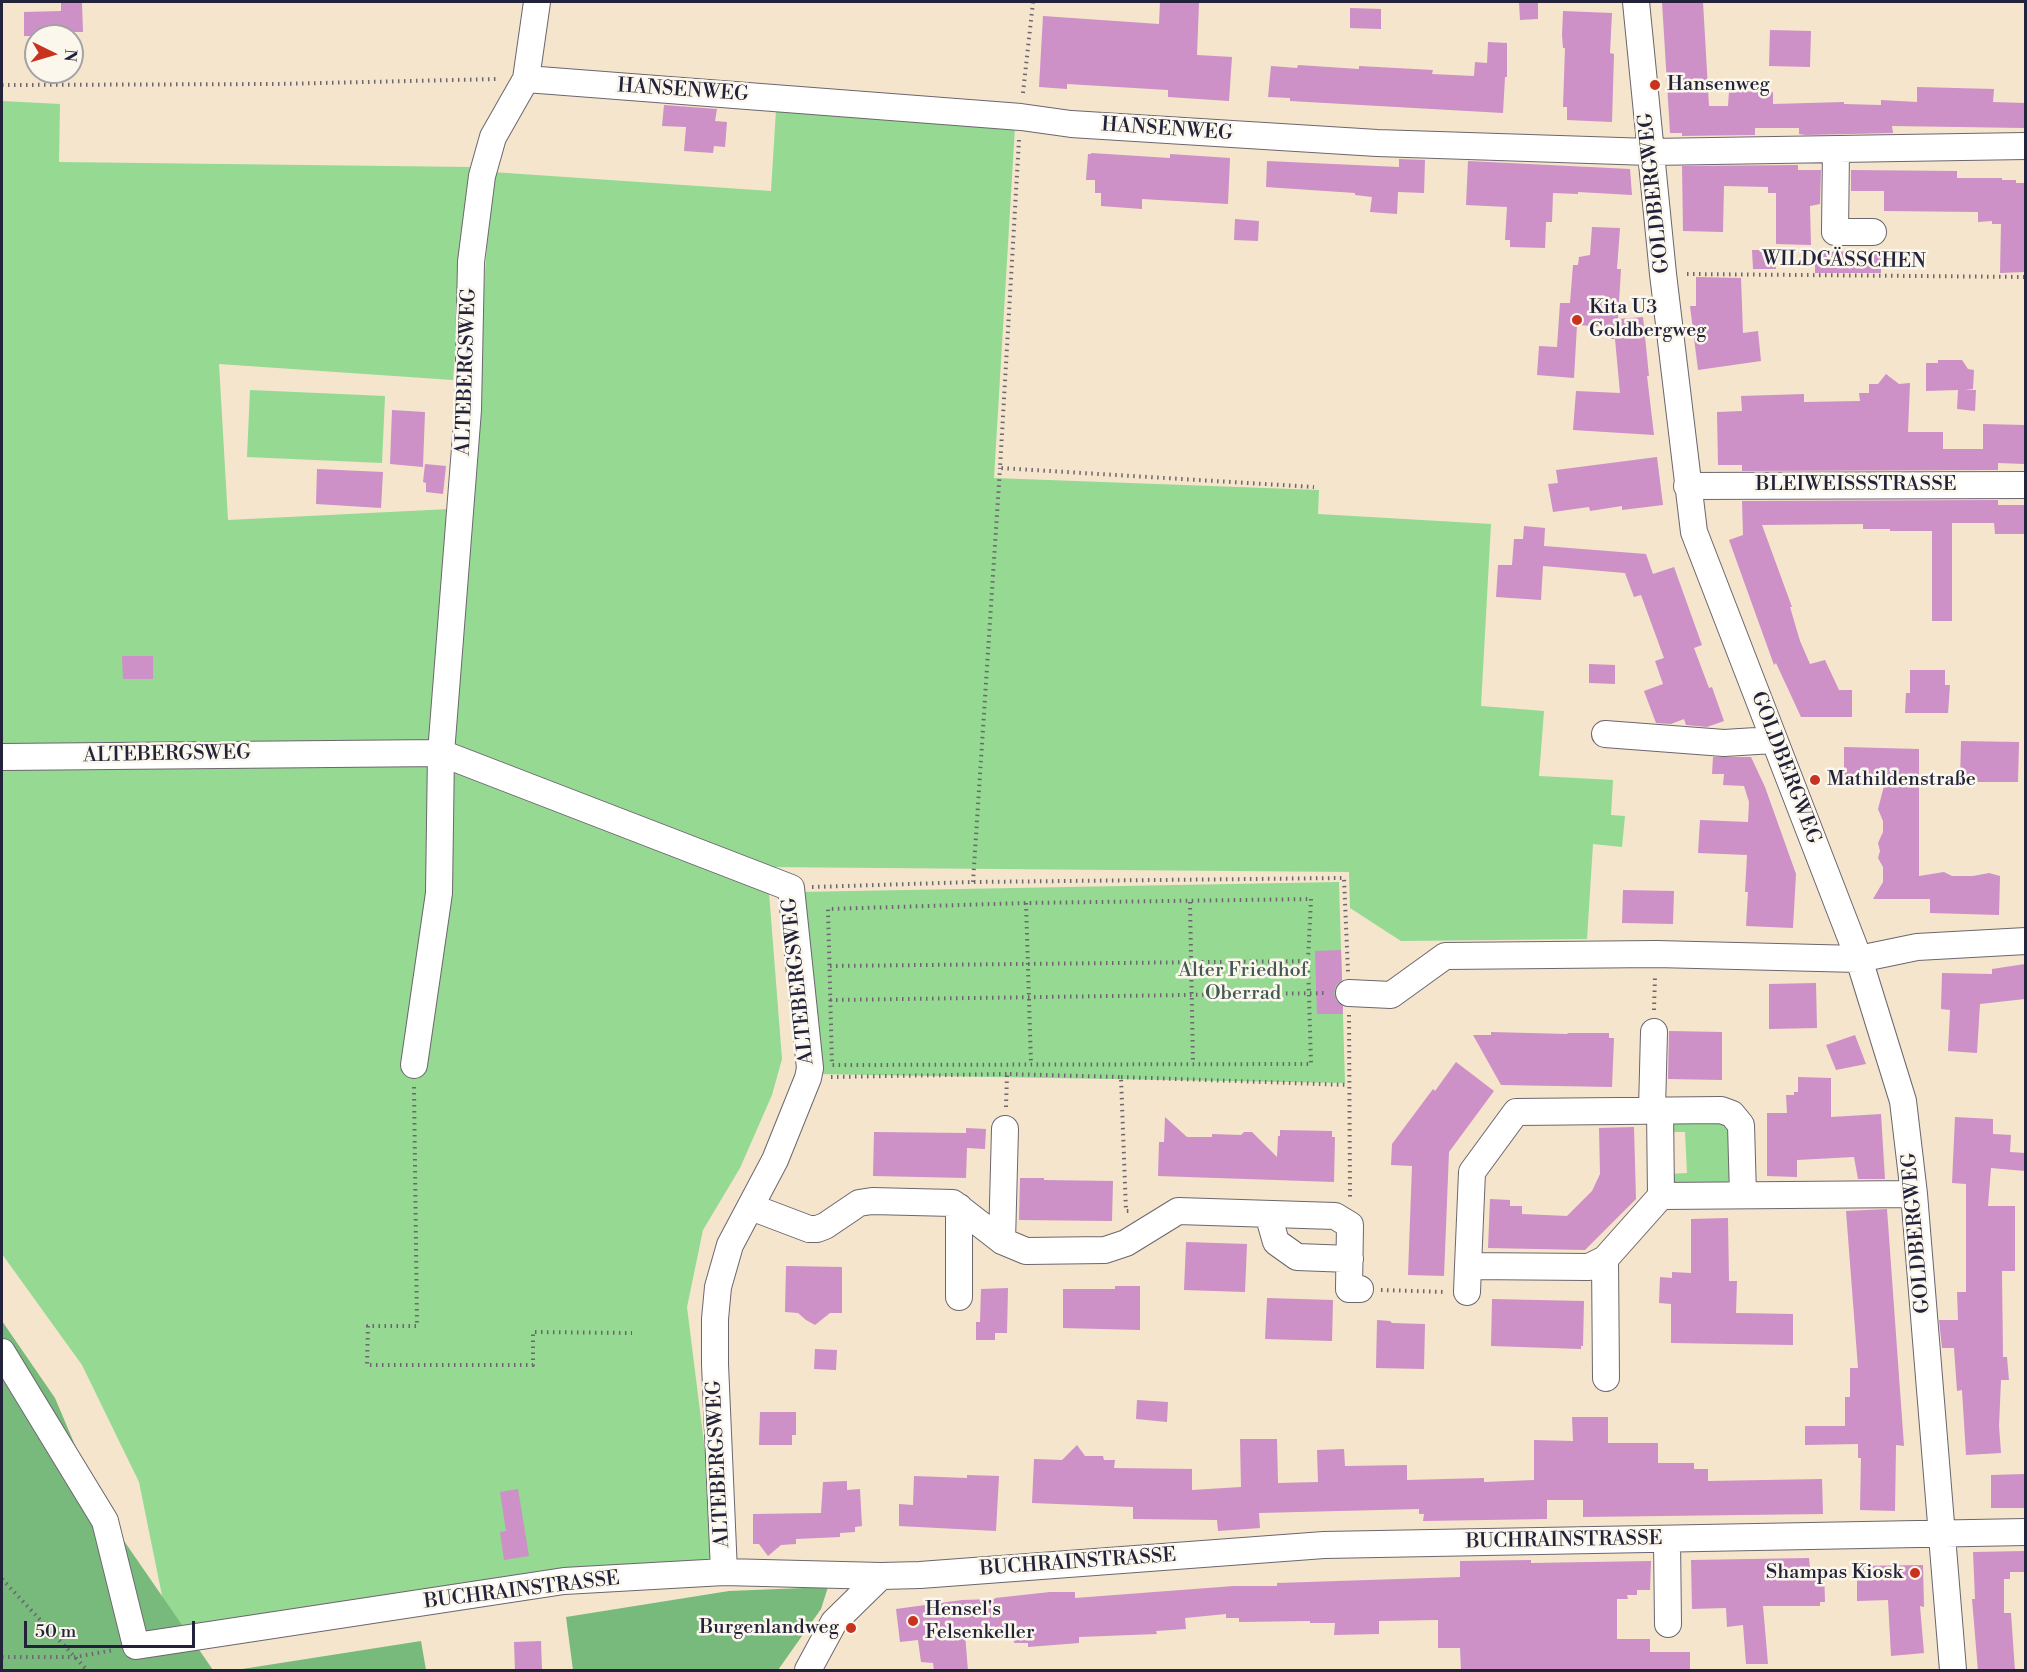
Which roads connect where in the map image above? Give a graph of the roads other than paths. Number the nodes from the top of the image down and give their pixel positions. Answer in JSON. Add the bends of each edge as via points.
{"nodes":[{"id":1,"x":537,"y":2,"type":"edge"},
{"id":2,"x":1636,"y":2,"type":"edge"},
{"id":3,"x":526,"y":79,"type":"junction"},
{"id":4,"x":2025,"y":146,"type":"edge"},
{"id":5,"x":1836,"y":150,"type":"junction"},
{"id":6,"x":1650,"y":152,"type":"junction"},
{"id":7,"x":1873,"y":232,"type":"dead end"},
{"id":8,"x":2025,"y":484,"type":"edge"},
{"id":9,"x":1687,"y":486,"type":"junction"},
{"id":10,"x":1605,"y":734,"type":"dead end"},
{"id":11,"x":1773,"y":740,"type":"junction"},
{"id":12,"x":441,"y":753,"type":"junction"},
{"id":13,"x":2,"y":757,"type":"edge"},
{"id":14,"x":2025,"y":941,"type":"edge"},
{"id":15,"x":1859,"y":959,"type":"junction"},
{"id":16,"x":1349,"y":993,"type":"road end"},
{"id":17,"x":1654,"y":1032,"type":"road end"},
{"id":18,"x":414,"y":1065,"type":"road end"},
{"id":19,"x":1656,"y":1109,"type":"junction"},
{"id":20,"x":1005,"y":1129,"type":"road end"},
{"id":21,"x":1914,"y":1194,"type":"junction"},
{"id":22,"x":1743,"y":1195,"type":"junction"},
{"id":23,"x":1661,"y":1196,"type":"junction"},
{"id":24,"x":751,"y":1207,"type":"junction"},
{"id":25,"x":959,"y":1207,"type":"junction"},
{"id":26,"x":1268,"y":1214,"type":"junction"},
{"id":27,"x":1002,"y":1241,"type":"junction"},
{"id":28,"x":1350,"y":1258,"type":"junction"},
{"id":29,"x":1605,"y":1258,"type":"junction"},
{"id":30,"x":1468,"y":1266,"type":"junction"},
{"id":31,"x":1360,"y":1289,"type":"road end"},
{"id":32,"x":1467,"y":1292,"type":"road end"},
{"id":33,"x":959,"y":1297,"type":"dead end"},
{"id":34,"x":2,"y":1352,"type":"edge"},
{"id":35,"x":1606,"y":1378,"type":"dead end"},
{"id":36,"x":2025,"y":1532,"type":"edge"},
{"id":37,"x":1942,"y":1533,"type":"junction"},
{"id":38,"x":1667,"y":1540,"type":"junction"},
{"id":39,"x":724,"y":1572,"type":"junction"},
{"id":40,"x":881,"y":1576,"type":"junction"},
{"id":41,"x":1668,"y":1624,"type":"dead end"},
{"id":42,"x":808,"y":1671,"type":"edge"},
{"id":43,"x":1953,"y":1671,"type":"edge"}],
"edges":[{"from":1,"to":3,"type":"street","name":"ALTEBERGSWEG"},
{"from":2,"to":6,"type":"street","name":"GOLDBERGWEG"},
{"from":3,"to":6,"type":"street","name":"HANSENWEG","via":[[1071,124],[1377,143]]},
{"from":3,"to":12,"type":"street","name":"ALTEBERGSWEG","via":[[493,137],[482,176],[471,262],[468,410]]},
{"from":4,"to":5,"type":"street","name":"HANSENWEG"},
{"from":5,"to":6,"type":"street","name":"HANSENWEG"},
{"from":5,"to":7,"type":"street","via":[[1835,232]]},
{"from":6,"to":9,"type":"street","name":"GOLDBERGWEG"},
{"from":8,"to":9,"type":"street","name":"BLEIWEISSSTRASSE"},
{"from":9,"to":11,"type":"street","name":"GOLDBERGWEG","via":[[1694,532]]},
{"from":10,"to":11,"type":"street","via":[[1724,742]]},
{"from":11,"to":15,"type":"street","name":"GOLDBERGWEG"},
{"from":12,"to":13,"type":"street","name":"ALTEBERGSWEG"},
{"from":12,"to":18,"type":"street","via":[[439,893]]},
{"from":12,"to":24,"type":"street","name":"ALTEBERGSWEG","via":[[791,888],[810,1068],[775,1160]]},
{"from":14,"to":15,"type":"street","via":[[1917,947]]},
{"from":15,"to":16,"type":"street","via":[[1656,954],[1445,956],[1390,994]]},
{"from":15,"to":21,"type":"street","name":"GOLDBERGWEG","via":[[1903,1101]]},
{"from":17,"to":19,"type":"street"},
{"from":19,"to":22,"type":"street","via":[[1720,1110],[1732,1114],[1741,1125]]},
{"from":19,"to":23,"type":"street"},
{"from":19,"to":30,"type":"street","via":[[1516,1112],[1472,1172]]},
{"from":20,"to":27,"type":"street"},
{"from":21,"to":22,"type":"street"},
{"from":21,"to":37,"type":"street","name":"GOLDBERGWEG"},
{"from":22,"to":23,"type":"street"},
{"from":23,"to":29,"type":"street"},
{"from":24,"to":25,"type":"street","via":[[809,1229],[825,1226],[859,1203],[872,1201],[953,1203]]},
{"from":24,"to":39,"type":"street","name":"ALTEBERGSWEG","via":[[724,1262],[715,1319]]},
{"from":25,"to":27,"type":"street"},
{"from":25,"to":33,"type":"street"},
{"from":26,"to":27,"type":"street","via":[[1178,1211],[1126,1243],[1105,1250],[1026,1251]]},
{"from":26,"to":28,"type":"street","via":[[1276,1242],[1297,1257]]},
{"from":26,"to":28,"type":"street","via":[[1335,1216],[1350,1225]]},
{"from":28,"to":31,"type":"street","via":[[1349,1289]]},
{"from":29,"to":30,"type":"street","via":[[1588,1267]]},
{"from":29,"to":35,"type":"street"},
{"from":30,"to":32,"type":"street"},
{"from":34,"to":39,"type":"street","name":"BUCHRAINSTRASSE","via":[[105,1521],[136,1646],[564,1581]]},
{"from":36,"to":37,"type":"street","name":"BUCHRAINSTRASSE"},
{"from":37,"to":38,"type":"street","name":"BUCHRAINSTRASSE"},
{"from":37,"to":43,"type":"street","name":"GOLDBERGWEG"},
{"from":38,"to":40,"type":"street","name":"BUCHRAINSTRASSE","via":[[1324,1545]]},
{"from":38,"to":41,"type":"street"},
{"from":39,"to":40,"type":"street","name":"BUCHRAINSTRASSE"},
{"from":40,"to":42,"type":"street","via":[[834,1623]]}]}
